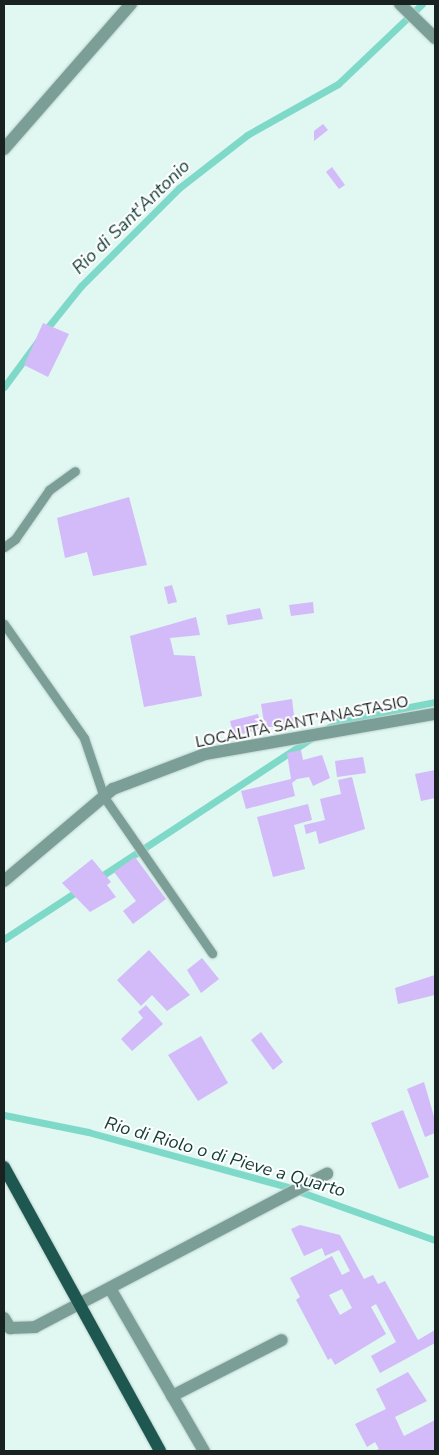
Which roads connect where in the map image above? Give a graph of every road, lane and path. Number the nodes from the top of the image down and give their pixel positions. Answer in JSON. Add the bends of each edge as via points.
{"nodes":[{"id":1,"x":131,"y":4,"type":"edge"},
{"id":2,"x":400,"y":4,"type":"edge"},
{"id":3,"x":435,"y":38,"type":"edge"},
{"id":4,"x":4,"y":149,"type":"edge"},
{"id":5,"x":74,"y":471,"type":"dead end"},
{"id":6,"x":4,"y":547,"type":"edge"},
{"id":7,"x":4,"y":624,"type":"edge"},
{"id":8,"x":435,"y":714,"type":"edge"},
{"id":9,"x":104,"y":797,"type":"junction"},
{"id":10,"x":4,"y":881,"type":"edge"},
{"id":11,"x":212,"y":952,"type":"dead end"},
{"id":12,"x":4,"y":1167,"type":"edge"},
{"id":13,"x":326,"y":1174,"type":"dead end"},
{"id":14,"x":111,"y":1290,"type":"junction"},
{"id":15,"x":81,"y":1306,"type":"junction"},
{"id":16,"x":4,"y":1318,"type":"edge"},
{"id":17,"x":282,"y":1340,"type":"dead end"},
{"id":18,"x":172,"y":1396,"type":"junction"},
{"id":19,"x":160,"y":1451,"type":"edge"},
{"id":20,"x":204,"y":1451,"type":"edge"}],
"edges":[{"from":1,"to":4,"type":"street"},
{"from":2,"to":3,"type":"street"},
{"from":5,"to":6,"type":"lane","via":[[49,490],[16,539]]},
{"from":7,"to":9,"type":"lane","via":[[84,738]]},
{"from":8,"to":9,"type":"street","name":"LOCALITÀ SANT'ANASTASIO","via":[[205,754],[113,789]]},
{"from":9,"to":10,"type":"street","name":"LOCALITÀ SANT'ANASTASIO"},
{"from":9,"to":11,"type":"lane"},
{"from":12,"to":15,"type":"main road"},
{"from":13,"to":14,"type":"street"},
{"from":14,"to":15,"type":"street"},
{"from":14,"to":18,"type":"street"},
{"from":15,"to":16,"type":"street","via":[[36,1327],[10,1328]]},
{"from":15,"to":19,"type":"main road"},
{"from":17,"to":18,"type":"street"},
{"from":18,"to":20,"type":"street"}]}
